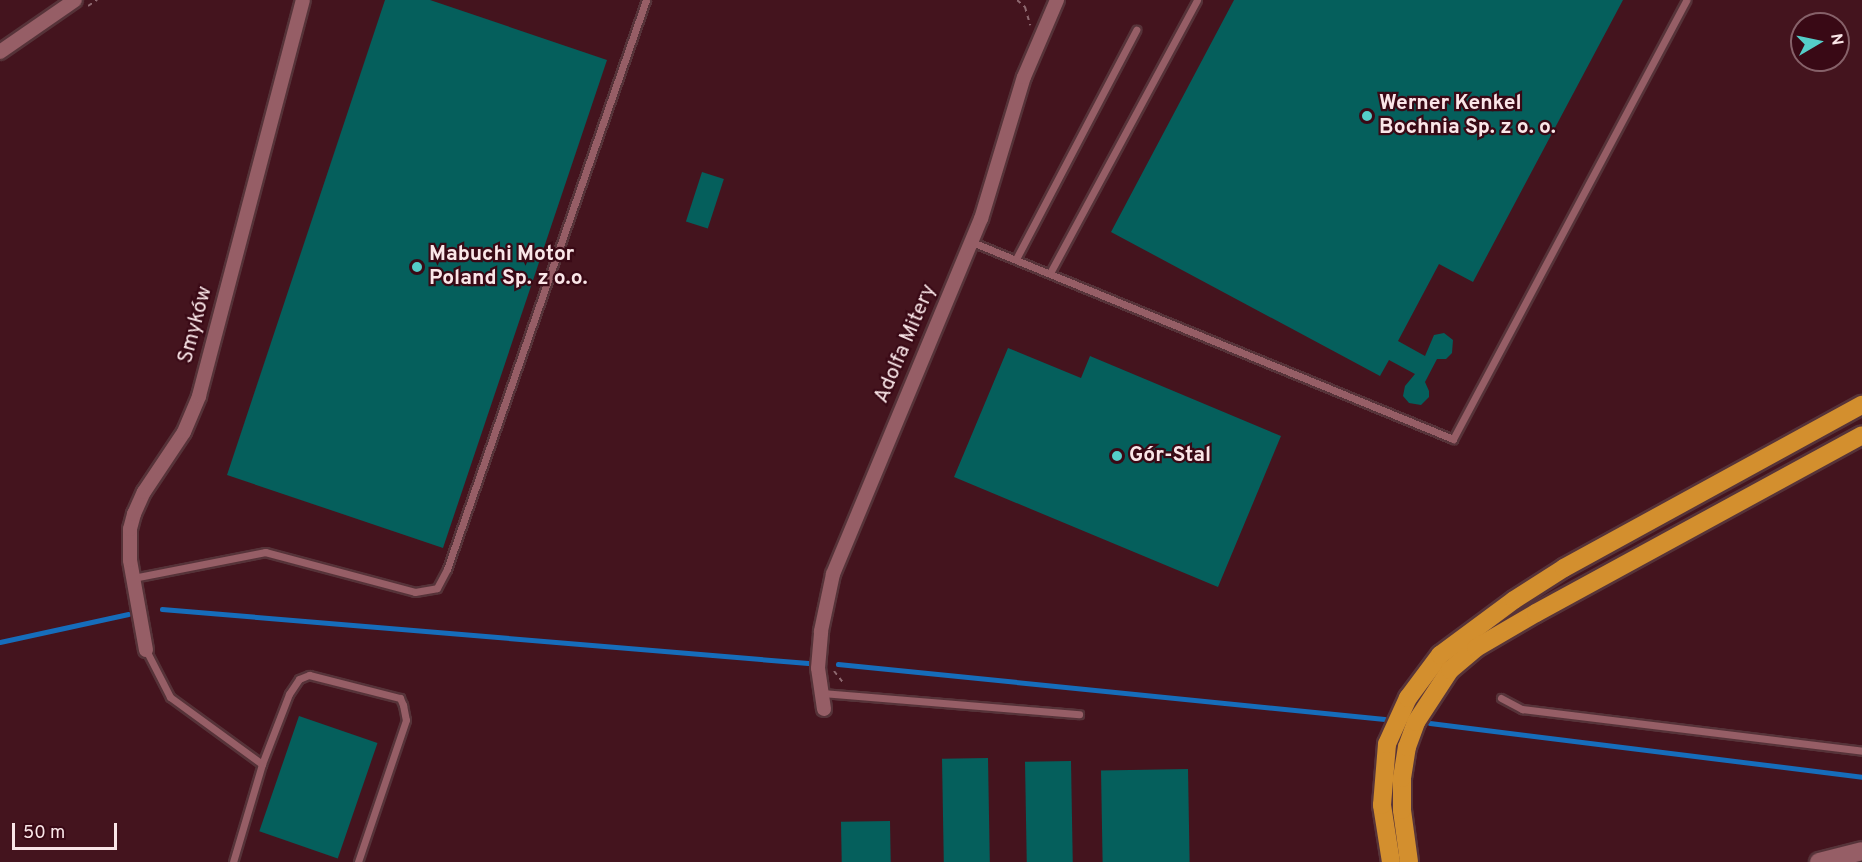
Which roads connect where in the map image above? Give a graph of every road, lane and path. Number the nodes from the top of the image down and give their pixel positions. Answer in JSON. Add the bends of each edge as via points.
{"nodes":[{"id":1,"x":75,"y":0,"type":"edge"},
{"id":2,"x":303,"y":0,"type":"edge"},
{"id":3,"x":646,"y":0,"type":"edge"},
{"id":4,"x":1017,"y":0,"type":"edge"},
{"id":5,"x":1058,"y":0,"type":"edge"},
{"id":6,"x":1197,"y":0,"type":"edge"},
{"id":7,"x":1686,"y":0,"type":"edge"},
{"id":8,"x":1030,"y":27,"type":"dead end"},
{"id":9,"x":1136,"y":30,"type":"dead end"},
{"id":10,"x":0,"y":52,"type":"edge"},
{"id":11,"x":972,"y":242,"type":"junction"},
{"id":12,"x":1016,"y":259,"type":"junction"},
{"id":13,"x":1050,"y":273,"type":"junction"},
{"id":14,"x":1862,"y":405,"type":"edge"},
{"id":15,"x":1862,"y":435,"type":"edge"},
{"id":16,"x":133,"y":578,"type":"junction"},
{"id":17,"x":146,"y":650,"type":"joint"},
{"id":18,"x":822,"y":693,"type":"junction"},
{"id":19,"x":1501,"y":698,"type":"dead end"},
{"id":20,"x":824,"y":709,"type":"dead end"},
{"id":21,"x":1079,"y":714,"type":"dead end"},
{"id":22,"x":1862,"y":751,"type":"edge"},
{"id":23,"x":262,"y":764,"type":"junction"},
{"id":24,"x":1862,"y":851,"type":"edge"},
{"id":25,"x":233,"y":862,"type":"edge"},
{"id":26,"x":358,"y":862,"type":"edge"},
{"id":27,"x":1391,"y":862,"type":"edge"},
{"id":28,"x":1409,"y":862,"type":"edge"},
{"id":29,"x":1819,"y":862,"type":"edge"}],
"edges":[{"from":1,"to":10,"type":"street"},
{"from":2,"to":16,"type":"street","name":"Smyków","via":[[199,396],[184,432],[134,514],[129,544]]},
{"from":3,"to":16,"type":"lane","via":[[451,558],[436,588],[415,592],[265,552]]},
{"from":4,"to":8,"type":"path","via":[[1029,14]]},
{"from":5,"to":11,"type":"street","name":"Adolfa Mitery","via":[[1024,77]]},
{"from":6,"to":13,"type":"lane"},
{"from":7,"to":13,"type":"lane","via":[[1453,439]]},
{"from":9,"to":12,"type":"lane"},
{"from":11,"to":12,"type":"lane"},
{"from":11,"to":18,"type":"street","name":"Adolfa Mitery","via":[[833,574],[821,631],[818,668]]},
{"from":12,"to":13,"type":"lane"},
{"from":14,"to":27,"type":"highway","via":[[1564,568],[1440,655],[1408,698],[1387,744],[1382,805]]},
{"from":15,"to":28,"type":"highway","via":[[1526,619],[1476,648],[1450,670],[1416,722],[1407,747],[1402,810]]},
{"from":16,"to":17,"type":"street","name":"Smyków"},
{"from":17,"to":23,"type":"lane","via":[[170,697]]},
{"from":18,"to":20,"type":"street","name":"Adolfa Mitery"},
{"from":18,"to":21,"type":"lane"},
{"from":19,"to":22,"type":"lane","via":[[1522,709]]},
{"from":23,"to":25,"type":"lane"},
{"from":23,"to":26,"type":"lane","via":[[289,694],[299,679],[309,675],[400,698],[406,720]]},
{"from":24,"to":29,"type":"street"}]}
